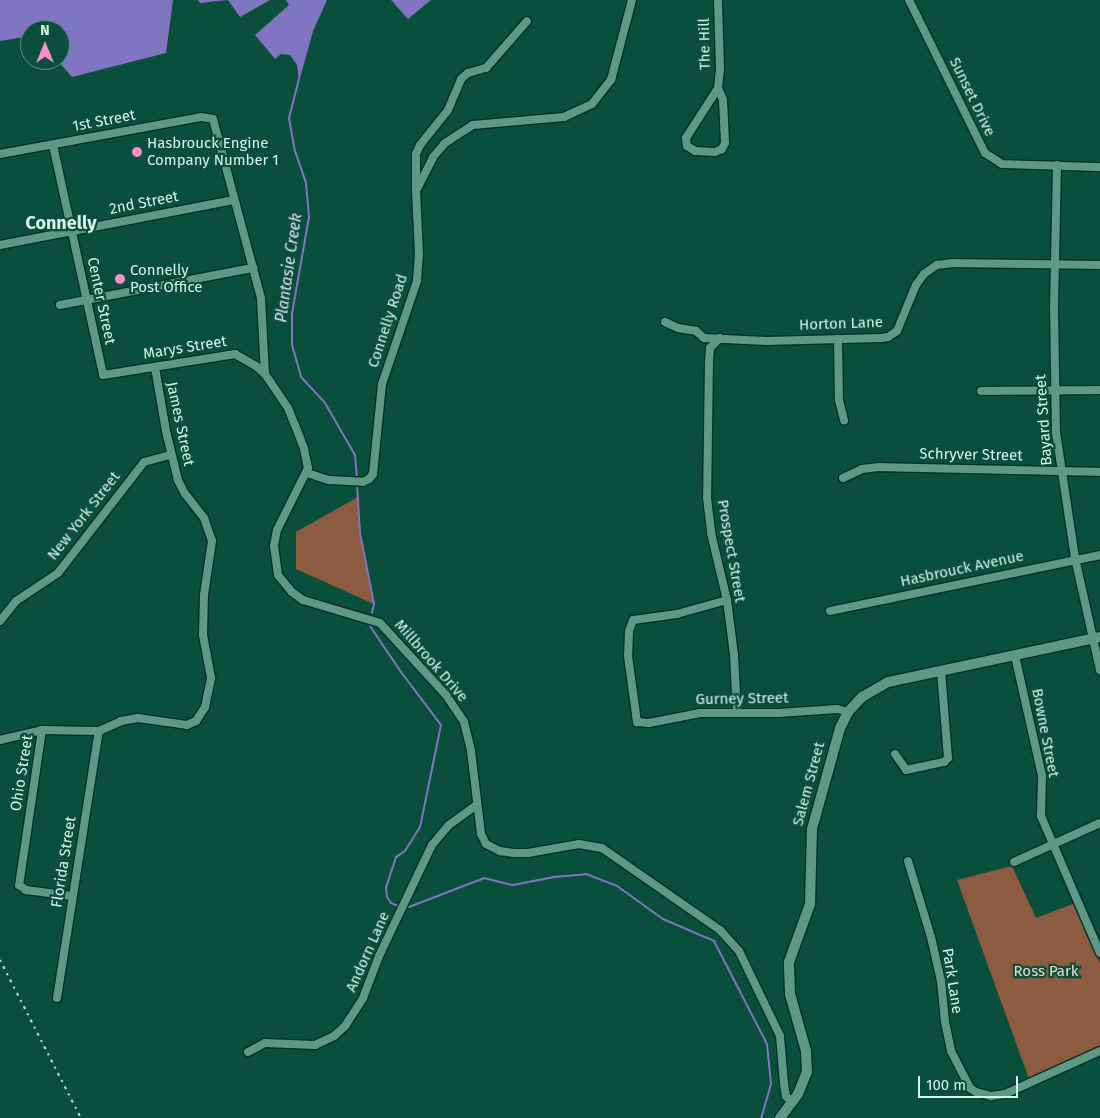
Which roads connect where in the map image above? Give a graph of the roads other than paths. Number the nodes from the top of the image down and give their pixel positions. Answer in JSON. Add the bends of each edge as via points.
{"nodes":[{"id":1,"x":632,"y":0,"type":"edge"},
{"id":2,"x":718,"y":0,"type":"edge"},
{"id":3,"x":909,"y":0,"type":"edge"},
{"id":4,"x":528,"y":21,"type":"dead end"},
{"id":5,"x":718,"y":88,"type":"junction"},
{"id":6,"x":53,"y":145,"type":"junction"},
{"id":7,"x":0,"y":154,"type":"edge"},
{"id":8,"x":1057,"y":165,"type":"junction"},
{"id":9,"x":1100,"y":167,"type":"edge"},
{"id":10,"x":416,"y":190,"type":"junction"},
{"id":11,"x":234,"y":200,"type":"junction"},
{"id":12,"x":72,"y":231,"type":"junction"},
{"id":13,"x":0,"y":245,"type":"edge"},
{"id":14,"x":1054,"y":265,"type":"junction"},
{"id":15,"x":1100,"y":265,"type":"edge"},
{"id":16,"x":253,"y":268,"type":"junction"},
{"id":17,"x":88,"y":300,"type":"junction"},
{"id":18,"x":60,"y":305,"type":"dead end"},
{"id":19,"x":665,"y":322,"type":"dead end"},
{"id":20,"x":720,"y":338,"type":"junction"},
{"id":21,"x":838,"y":339,"type":"junction"},
{"id":22,"x":155,"y":367,"type":"junction"},
{"id":23,"x":265,"y":374,"type":"junction"},
{"id":24,"x":103,"y":375,"type":"joint"},
{"id":25,"x":1100,"y":390,"type":"edge"},
{"id":26,"x":981,"y":391,"type":"dead end"},
{"id":27,"x":1055,"y":391,"type":"junction"},
{"id":28,"x":844,"y":420,"type":"dead end"},
{"id":29,"x":171,"y":455,"type":"junction"},
{"id":30,"x":1062,"y":471,"type":"junction"},
{"id":31,"x":1100,"y":472,"type":"edge"},
{"id":32,"x":307,"y":473,"type":"junction"},
{"id":33,"x":843,"y":478,"type":"dead end"},
{"id":34,"x":1100,"y":555,"type":"edge"},
{"id":35,"x":1075,"y":558,"type":"junction"},
{"id":36,"x":727,"y":600,"type":"junction"},
{"id":37,"x":830,"y":611,"type":"dead end"},
{"id":38,"x":0,"y":621,"type":"edge"},
{"id":39,"x":1096,"y":638,"type":"edge"},
{"id":40,"x":1015,"y":656,"type":"junction"},
{"id":41,"x":1100,"y":670,"type":"edge"},
{"id":42,"x":941,"y":671,"type":"junction"},
{"id":43,"x":848,"y":712,"type":"junction"},
{"id":44,"x":737,"y":713,"type":"junction"},
{"id":45,"x":42,"y":730,"type":"junction"},
{"id":46,"x":99,"y":731,"type":"junction"},
{"id":47,"x":0,"y":740,"type":"edge"},
{"id":48,"x":895,"y":754,"type":"dead end"},
{"id":49,"x":477,"y":805,"type":"junction"},
{"id":50,"x":1100,"y":823,"type":"edge"},
{"id":51,"x":1052,"y":844,"type":"junction"},
{"id":52,"x":908,"y":861,"type":"dead end"},
{"id":53,"x":1014,"y":862,"type":"dead end"},
{"id":54,"x":72,"y":896,"type":"junction"},
{"id":55,"x":1100,"y":953,"type":"edge"},
{"id":56,"x":57,"y":998,"type":"dead end"},
{"id":57,"x":1100,"y":1051,"type":"edge"},
{"id":58,"x":248,"y":1052,"type":"dead end"},
{"id":59,"x":792,"y":1103,"type":"junction"},
{"id":60,"x":780,"y":1118,"type":"edge"}],
"edges":[{"from":1,"to":10,"type":"street","name":"Connelly Road","via":[[611,80],[592,104],[564,116],[473,125],[445,143],[427,166]]},
{"from":2,"to":5,"type":"street","name":"The Hill"},
{"from":3,"to":8,"type":"street","name":"Sunset Drive","via":[[985,153],[1002,164]]},
{"from":4,"to":10,"type":"street","via":[[486,68],[465,74],[461,79],[448,110],[416,154]]},
{"from":5,"to":5,"type":"street","name":"The Hill","via":[[723,100],[725,143],[715,152],[695,150],[687,146],[686,138]]},
{"from":6,"to":7,"type":"street","name":"1st Street"},
{"from":6,"to":11,"type":"street","name":"1st Street","via":[[201,117],[213,119]]},
{"from":6,"to":12,"type":"street","name":"Center Street"},
{"from":8,"to":9,"type":"street","name":"Sunset Drive"},
{"from":8,"to":14,"type":"street","name":"Bayard Street"},
{"from":10,"to":32,"type":"street","name":"Connelly Road","via":[[417,281],[382,384],[373,474],[363,482],[329,480]]},
{"from":11,"to":12,"type":"street","name":"2nd Street"},
{"from":11,"to":16,"type":"street"},
{"from":12,"to":13,"type":"street","name":"2nd Street"},
{"from":12,"to":17,"type":"street","name":"Center Street"},
{"from":14,"to":15,"type":"street","name":"Horton Lane"},
{"from":14,"to":21,"type":"street","name":"Horton Lane","via":[[937,265],[920,279],[893,335]]},
{"from":14,"to":27,"type":"street","name":"Bayard Street"},
{"from":16,"to":17,"type":"street"},
{"from":16,"to":23,"type":"street","via":[[263,315]]},
{"from":17,"to":18,"type":"street"},
{"from":17,"to":24,"type":"street","name":"Center Street"},
{"from":19,"to":20,"type":"street","name":"Horton Lane","via":[[696,331],[704,338]]},
{"from":20,"to":21,"type":"street","name":"Horton Lane","via":[[766,341]]},
{"from":20,"to":36,"type":"street","name":"Prospect Street","via":[[710,348],[706,458],[709,522]]},
{"from":21,"to":28,"type":"street","via":[[839,400]]},
{"from":22,"to":23,"type":"street","name":"Marys Street","via":[[235,354]]},
{"from":22,"to":24,"type":"street","name":"Marys Street"},
{"from":22,"to":29,"type":"street","name":"James Street"},
{"from":23,"to":32,"type":"street","via":[[288,408],[304,449]]},
{"from":25,"to":27,"type":"street"},
{"from":26,"to":27,"type":"street"},
{"from":27,"to":30,"type":"street","name":"Bayard Street","via":[[1056,432]]},
{"from":29,"to":38,"type":"street","name":"New York Street","via":[[144,462],[58,573],[16,600]]},
{"from":29,"to":46,"type":"street","name":"James Street","via":[[185,494],[204,518],[211,534],[212,551],[203,622],[209,696],[200,717],[187,725],[138,718],[121,721]]},
{"from":30,"to":31,"type":"street","name":"Schryver Street"},
{"from":30,"to":33,"type":"street","name":"Schryver Street","via":[[879,467],[862,469]]},
{"from":30,"to":35,"type":"street","name":"Bayard Street"},
{"from":32,"to":49,"type":"street","name":"Millbrook Drive","via":[[277,530],[274,546],[278,575],[303,600],[380,622],[446,695],[464,722],[471,750]]},
{"from":34,"to":35,"type":"street","name":"Hasbrouck Avenue"},
{"from":35,"to":37,"type":"street","name":"Hasbrouck Avenue"},
{"from":35,"to":39,"type":"street","name":"Bayard Street"},
{"from":36,"to":44,"type":"street","name":"Prospect Street"},
{"from":36,"to":44,"type":"street","name":"Gurney Street","via":[[677,614],[636,619],[631,622],[628,656],[637,722],[649,723],[694,713]]},
{"from":39,"to":40,"type":"street","name":"Salem Street"},
{"from":39,"to":41,"type":"street","name":"Bayard Street"},
{"from":40,"to":42,"type":"street","name":"Salem Street"},
{"from":40,"to":51,"type":"street","name":"Bowne Street","via":[[1042,776],[1041,816]]},
{"from":42,"to":43,"type":"street","name":"Salem Street","via":[[902,678],[876,687]]},
{"from":42,"to":48,"type":"street","via":[[948,758],[944,762],[906,770]]},
{"from":43,"to":44,"type":"street","name":"Gurney Street","via":[[836,709]]},
{"from":43,"to":59,"type":"street","name":"Salem Street","via":[[840,728],[812,829],[810,904],[789,962],[790,994],[808,1060],[806,1080]]},
{"from":45,"to":46,"type":"street","name":"James Street"},
{"from":45,"to":47,"type":"street","name":"James Street"},
{"from":45,"to":54,"type":"street","name":"Ohio Street","via":[[19,885],[26,890]]},
{"from":46,"to":54,"type":"street","name":"Florida Street"},
{"from":49,"to":58,"type":"street","name":"Andorn Lane","via":[[449,825],[432,845],[379,956],[363,998],[345,1026],[334,1036],[315,1045],[266,1043]]},
{"from":49,"to":59,"type":"street","name":"Millbrook Drive","via":[[483,840],[493,848],[514,853],[579,844],[602,848],[720,930],[739,951],[780,1036],[786,1096]]},
{"from":50,"to":51,"type":"street"},
{"from":51,"to":53,"type":"street"},
{"from":51,"to":55,"type":"street","name":"Bowne Street"},
{"from":52,"to":57,"type":"street","name":"Park Lane","via":[[931,937],[951,1051],[970,1088],[982,1094],[1005,1094]]},
{"from":54,"to":56,"type":"street","name":"Florida Street"},
{"from":59,"to":60,"type":"street","name":"Salem Street"}]}
